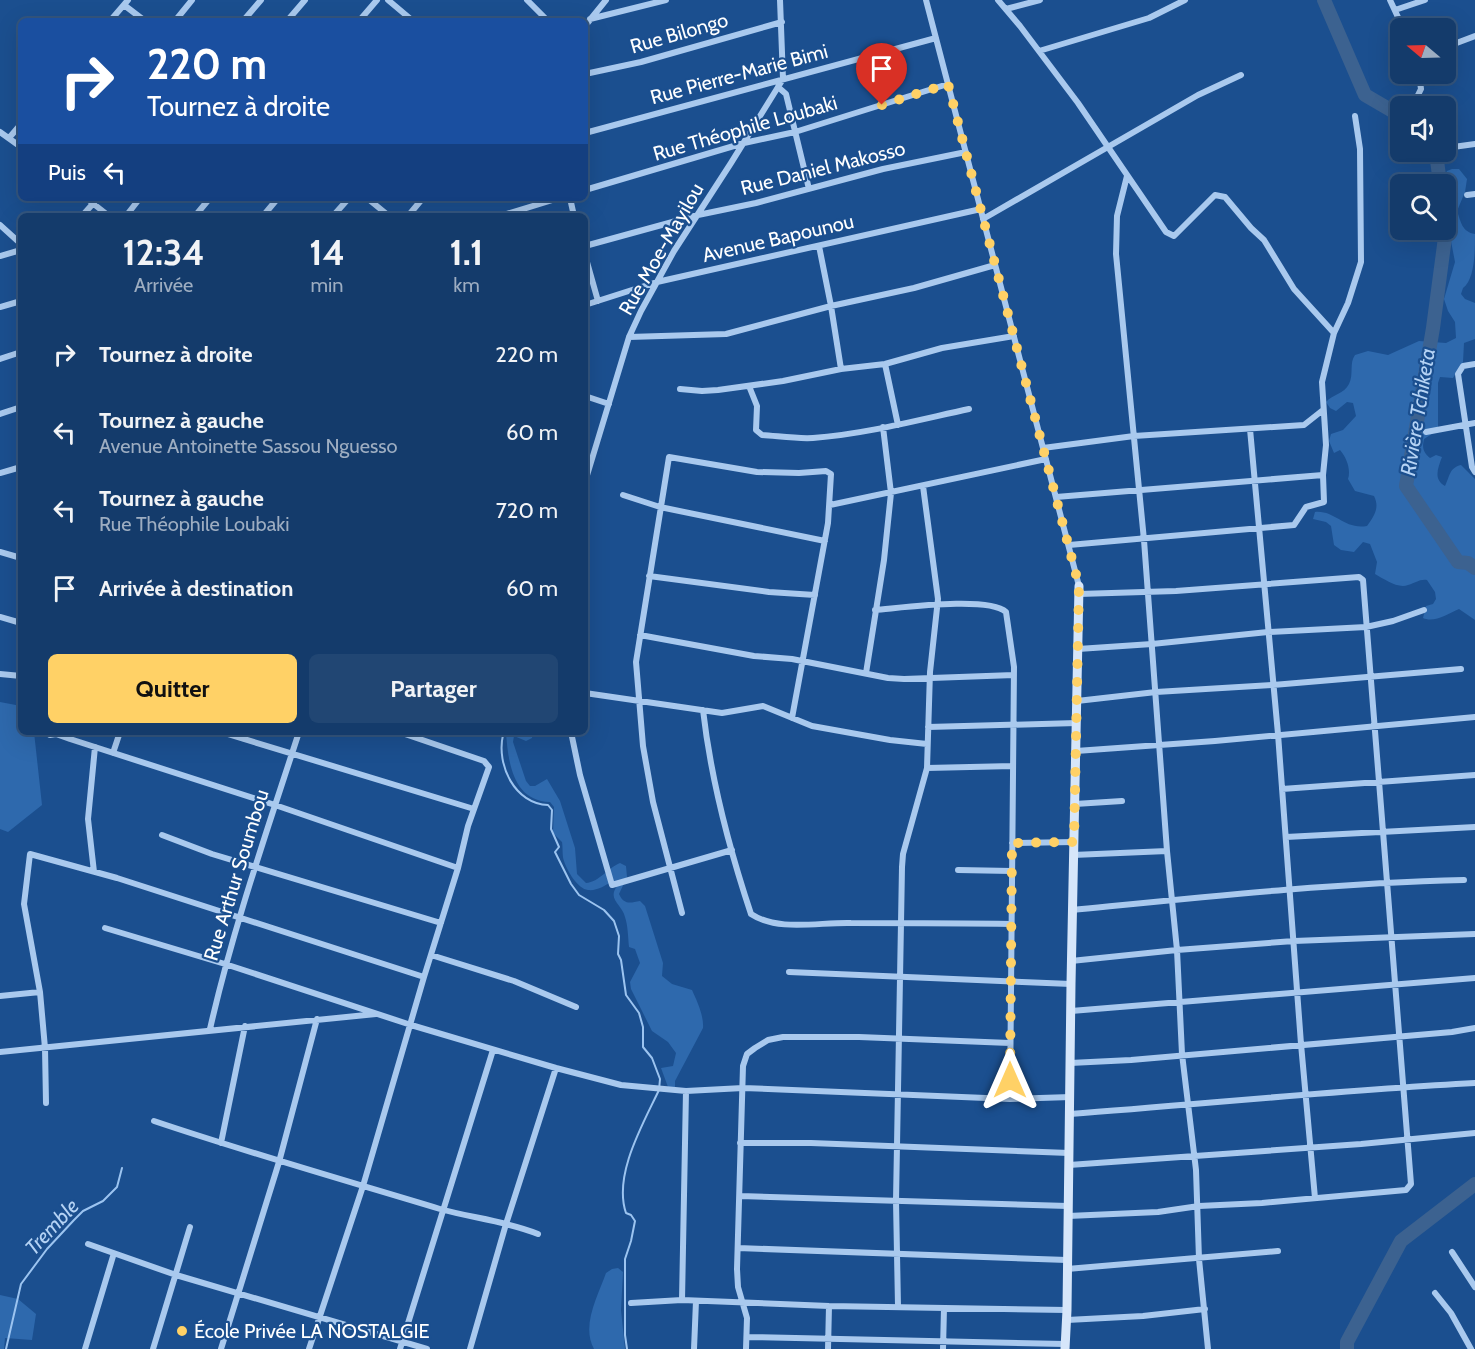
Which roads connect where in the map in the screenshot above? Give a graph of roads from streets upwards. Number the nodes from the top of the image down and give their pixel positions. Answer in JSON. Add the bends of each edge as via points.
{"nodes":[{"id":1,"x":192,"y":0,"type":"edge"},
{"id":2,"x":261,"y":0,"type":"edge"},
{"id":3,"x":305,"y":0,"type":"edge"},
{"id":4,"x":377,"y":0,"type":"edge"},
{"id":5,"x":388,"y":0,"type":"edge"},
{"id":6,"x":527,"y":0,"type":"edge"},
{"id":7,"x":606,"y":0,"type":"edge"},
{"id":8,"x":666,"y":0,"type":"edge"},
{"id":9,"x":780,"y":0,"type":"edge"},
{"id":10,"x":926,"y":0,"type":"edge"},
{"id":11,"x":998,"y":0,"type":"edge"},
{"id":12,"x":1040,"y":0,"type":"edge"},
{"id":13,"x":1185,"y":0,"type":"edge"},
{"id":14,"x":1390,"y":0,"type":"edge"},
{"id":15,"x":1425,"y":0,"type":"edge"},
{"id":16,"x":126,"y":2,"type":"edge"},
{"id":17,"x":1006,"y":9,"type":"junction"},
{"id":18,"x":1395,"y":10,"type":"junction"},
{"id":19,"x":113,"y":18,"type":"edge"},
{"id":20,"x":142,"y":18,"type":"edge"},
{"id":21,"x":177,"y":18,"type":"edge"},
{"id":22,"x":246,"y":18,"type":"edge"},
{"id":23,"x":290,"y":18,"type":"edge"},
{"id":24,"x":362,"y":18,"type":"edge"},
{"id":25,"x":409,"y":18,"type":"edge"},
{"id":26,"x":545,"y":18,"type":"edge"},
{"id":27,"x":1399,"y":18,"type":"edge"},
{"id":28,"x":590,"y":19,"type":"junction"},
{"id":29,"x":588,"y":22,"type":"edge"},
{"id":30,"x":782,"y":22,"type":"junction"},
{"id":31,"x":1475,"y":36,"type":"edge"},
{"id":32,"x":936,"y":38,"type":"junction"},
{"id":33,"x":1456,"y":43,"type":"edge"},
{"id":34,"x":1039,"y":51,"type":"junction"},
{"id":35,"x":588,"y":73,"type":"edge"},
{"id":36,"x":1242,"y":75,"type":"dead end"},
{"id":37,"x":783,"y":79,"type":"junction"},
{"id":38,"x":948,"y":84,"type":"junction"},
{"id":39,"x":1420,"y":84,"type":"edge"},
{"id":40,"x":778,"y":87,"type":"junction"},
{"id":41,"x":1418,"y":95,"type":"dead end"},
{"id":42,"x":1355,"y":116,"type":"dead end"},
{"id":43,"x":18,"y":128,"type":"edge"},
{"id":44,"x":0,"y":132,"type":"edge"},
{"id":45,"x":588,"y":132,"type":"edge"},
{"id":46,"x":795,"y":132,"type":"junction"},
{"id":47,"x":9,"y":138,"type":"junction"},
{"id":48,"x":744,"y":143,"type":"junction"},
{"id":49,"x":1475,"y":144,"type":"edge"},
{"id":50,"x":18,"y":145,"type":"edge"},
{"id":51,"x":1108,"y":147,"type":"junction"},
{"id":52,"x":1456,"y":147,"type":"edge"},
{"id":53,"x":966,"y":152,"type":"junction"},
{"id":54,"x":1127,"y":176,"type":"junction"},
{"id":55,"x":588,"y":189,"type":"edge"},
{"id":56,"x":809,"y":189,"type":"junction"},
{"id":57,"x":1475,"y":194,"type":"edge"},
{"id":58,"x":1467,"y":195,"type":"dead end"},
{"id":59,"x":90,"y":201,"type":"edge"},
{"id":60,"x":96,"y":201,"type":"edge"},
{"id":61,"x":138,"y":201,"type":"edge"},
{"id":62,"x":208,"y":201,"type":"edge"},
{"id":63,"x":276,"y":201,"type":"edge"},
{"id":64,"x":346,"y":201,"type":"edge"},
{"id":65,"x":371,"y":201,"type":"edge"},
{"id":66,"x":420,"y":201,"type":"edge"},
{"id":67,"x":549,"y":201,"type":"edge"},
{"id":68,"x":93,"y":204,"type":"junction"},
{"id":69,"x":981,"y":209,"type":"junction"},
{"id":70,"x":85,"y":213,"type":"edge"},
{"id":71,"x":105,"y":213,"type":"edge"},
{"id":72,"x":128,"y":213,"type":"edge"},
{"id":73,"x":198,"y":213,"type":"edge"},
{"id":74,"x":266,"y":213,"type":"edge"},
{"id":75,"x":336,"y":213,"type":"edge"},
{"id":76,"x":385,"y":213,"type":"edge"},
{"id":77,"x":410,"y":213,"type":"edge"},
{"id":78,"x":510,"y":213,"type":"edge"},
{"id":79,"x":698,"y":215,"type":"junction"},
{"id":80,"x":983,"y":219,"type":"junction"},
{"id":81,"x":0,"y":225,"type":"edge"},
{"id":82,"x":18,"y":241,"type":"edge"},
{"id":83,"x":588,"y":245,"type":"edge"},
{"id":84,"x":819,"y":246,"type":"junction"},
{"id":85,"x":18,"y":251,"type":"edge"},
{"id":86,"x":0,"y":256,"type":"edge"},
{"id":87,"x":995,"y":265,"type":"junction"},
{"id":88,"x":588,"y":266,"type":"edge"},
{"id":89,"x":657,"y":282,"type":"junction"},
{"id":90,"x":598,"y":301,"type":"junction"},
{"id":91,"x":18,"y":302,"type":"edge"},
{"id":92,"x":588,"y":304,"type":"edge"},
{"id":93,"x":831,"y":306,"type":"junction"},
{"id":94,"x":0,"y":307,"type":"edge"},
{"id":95,"x":1334,"y":333,"type":"junction"},
{"id":96,"x":1014,"y":336,"type":"junction"},
{"id":97,"x":629,"y":337,"type":"junction"},
{"id":98,"x":18,"y":353,"type":"edge"},
{"id":99,"x":0,"y":359,"type":"edge"},
{"id":100,"x":885,"y":364,"type":"junction"},
{"id":101,"x":1475,"y":364,"type":"edge"},
{"id":102,"x":841,"y":369,"type":"junction"},
{"id":103,"x":749,"y":386,"type":"junction"},
{"id":104,"x":680,"y":389,"type":"dead end"},
{"id":105,"x":588,"y":397,"type":"edge"},
{"id":106,"x":609,"y":404,"type":"junction"},
{"id":107,"x":18,"y":408,"type":"edge"},
{"id":108,"x":969,"y":409,"type":"dead end"},
{"id":109,"x":1323,"y":410,"type":"junction"},
{"id":110,"x":0,"y":414,"type":"edge"},
{"id":111,"x":1475,"y":423,"type":"edge"},
{"id":112,"x":898,"y":425,"type":"junction"},
{"id":113,"x":1465,"y":425,"type":"junction"},
{"id":114,"x":883,"y":427,"type":"junction"},
{"id":115,"x":1250,"y":429,"type":"junction"},
{"id":116,"x":1426,"y":432,"type":"dead end"},
{"id":117,"x":1134,"y":436,"type":"junction"},
{"id":118,"x":1043,"y":448,"type":"junction"},
{"id":119,"x":588,"y":452,"type":"edge"},
{"id":120,"x":594,"y":454,"type":"junction"},
{"id":121,"x":1046,"y":459,"type":"junction"},
{"id":122,"x":18,"y":468,"type":"edge"},
{"id":123,"x":1475,"y":472,"type":"edge"},
{"id":124,"x":0,"y":473,"type":"edge"},
{"id":125,"x":588,"y":473,"type":"edge"},
{"id":126,"x":1323,"y":475,"type":"junction"},
{"id":127,"x":1255,"y":481,"type":"junction"},
{"id":128,"x":923,"y":486,"type":"junction"},
{"id":129,"x":1139,"y":490,"type":"junction"},
{"id":130,"x":891,"y":493,"type":"junction"},
{"id":131,"x":623,"y":495,"type":"dead end"},
{"id":132,"x":1056,"y":497,"type":"junction"},
{"id":133,"x":830,"y":506,"type":"junction"},
{"id":134,"x":660,"y":507,"type":"junction"},
{"id":135,"x":1259,"y":528,"type":"junction"},
{"id":136,"x":1144,"y":540,"type":"junction"},
{"id":137,"x":825,"y":541,"type":"junction"},
{"id":138,"x":1068,"y":545,"type":"junction"},
{"id":139,"x":0,"y":552,"type":"edge"},
{"id":140,"x":18,"y":557,"type":"edge"},
{"id":141,"x":649,"y":576,"type":"junction"},
{"id":142,"x":1263,"y":583,"type":"junction"},
{"id":143,"x":1079,"y":590,"type":"junction"},
{"id":144,"x":1148,"y":591,"type":"junction"},
{"id":145,"x":815,"y":595,"type":"junction"},
{"id":146,"x":937,"y":605,"type":"junction"},
{"id":147,"x":875,"y":610,"type":"junction"},
{"id":148,"x":1424,"y":610,"type":"dead end"},
{"id":149,"x":0,"y":617,"type":"edge"},
{"id":150,"x":18,"y":622,"type":"edge"},
{"id":151,"x":1366,"y":627,"type":"junction"},
{"id":152,"x":1268,"y":632,"type":"junction"},
{"id":153,"x":640,"y":634,"type":"junction"},
{"id":154,"x":1152,"y":644,"type":"junction"},
{"id":155,"x":1078,"y":649,"type":"junction"},
{"id":156,"x":804,"y":661,"type":"junction"},
{"id":157,"x":1461,"y":669,"type":"dead end"},
{"id":158,"x":866,"y":673,"type":"junction"},
{"id":159,"x":0,"y":674,"type":"edge"},
{"id":160,"x":1014,"y":675,"type":"junction"},
{"id":161,"x":1370,"y":675,"type":"junction"},
{"id":162,"x":18,"y":676,"type":"edge"},
{"id":163,"x":929,"y":679,"type":"junction"},
{"id":164,"x":1273,"y":685,"type":"junction"},
{"id":165,"x":1156,"y":692,"type":"junction"},
{"id":166,"x":588,"y":693,"type":"edge"},
{"id":167,"x":638,"y":700,"type":"junction"},
{"id":168,"x":1077,"y":701,"type":"junction"},
{"id":169,"x":704,"y":710,"type":"junction"},
{"id":170,"x":1475,"y":717,"type":"edge"},
{"id":171,"x":792,"y":718,"type":"junction"},
{"id":172,"x":1077,"y":723,"type":"junction"},
{"id":173,"x":1014,"y":724,"type":"junction"},
{"id":174,"x":1374,"y":726,"type":"junction"},
{"id":175,"x":928,"y":727,"type":"junction"},
{"id":176,"x":1278,"y":734,"type":"junction"},
{"id":177,"x":59,"y":735,"type":"edge"},
{"id":178,"x":119,"y":735,"type":"edge"},
{"id":179,"x":231,"y":735,"type":"edge"},
{"id":180,"x":298,"y":735,"type":"edge"},
{"id":181,"x":408,"y":735,"type":"edge"},
{"id":182,"x":572,"y":735,"type":"edge"},
{"id":183,"x":927,"y":744,"type":"junction"},
{"id":184,"x":1160,"y":745,"type":"junction"},
{"id":185,"x":95,"y":747,"type":"junction"},
{"id":186,"x":1076,"y":751,"type":"junction"},
{"id":187,"x":113,"y":753,"type":"junction"},
{"id":188,"x":292,"y":754,"type":"junction"},
{"id":189,"x":1013,"y":766,"type":"junction"},
{"id":190,"x":927,"y":768,"type":"junction"},
{"id":191,"x":1475,"y":775,"type":"edge"},
{"id":192,"x":1378,"y":781,"type":"junction"},
{"id":193,"x":1282,"y":789,"type":"junction"},
{"id":194,"x":1122,"y":801,"type":"dead end"},
{"id":195,"x":1076,"y":804,"type":"junction"},
{"id":196,"x":275,"y":805,"type":"junction"},
{"id":197,"x":474,"y":809,"type":"junction"},
{"id":198,"x":1475,"y":827,"type":"edge"},
{"id":199,"x":1382,"y":832,"type":"junction"},
{"id":200,"x":162,"y":835,"type":"dead end"},
{"id":201,"x":1286,"y":837,"type":"junction"},
{"id":202,"x":1074,"y":842,"type":"junction"},
{"id":203,"x":1012,"y":843,"type":"junction"},
{"id":204,"x":732,"y":850,"type":"junction"},
{"id":205,"x":1167,"y":851,"type":"junction"},
{"id":206,"x":1073,"y":855,"type":"junction"},
{"id":207,"x":254,"y":866,"type":"junction"},
{"id":208,"x":670,"y":867,"type":"junction"},
{"id":209,"x":458,"y":868,"type":"junction"},
{"id":210,"x":958,"y":870,"type":"dead end"},
{"id":211,"x":1012,"y":871,"type":"junction"},
{"id":212,"x":94,"y":872,"type":"junction"},
{"id":213,"x":1464,"y":880,"type":"dead end"},
{"id":214,"x":1386,"y":881,"type":"junction"},
{"id":215,"x":1290,"y":888,"type":"junction"},
{"id":216,"x":1172,"y":899,"type":"junction"},
{"id":217,"x":1072,"y":910,"type":"junction"},
{"id":218,"x":682,"y":914,"type":"dead end"},
{"id":219,"x":240,"y":919,"type":"junction"},
{"id":220,"x":441,"y":923,"type":"junction"},
{"id":221,"x":901,"y":923,"type":"junction"},
{"id":222,"x":1012,"y":924,"type":"junction"},
{"id":223,"x":105,"y":928,"type":"dead end"},
{"id":224,"x":1475,"y":934,"type":"edge"},
{"id":225,"x":1391,"y":937,"type":"junction"},
{"id":226,"x":1294,"y":941,"type":"junction"},
{"id":227,"x":1177,"y":950,"type":"junction"},
{"id":228,"x":431,"y":955,"type":"junction"},
{"id":229,"x":1071,"y":961,"type":"junction"},
{"id":230,"x":225,"y":964,"type":"junction"},
{"id":231,"x":789,"y":972,"type":"dead end"},
{"id":232,"x":901,"y":976,"type":"junction"},
{"id":233,"x":424,"y":977,"type":"junction"},
{"id":234,"x":1475,"y":978,"type":"edge"},
{"id":235,"x":1011,"y":981,"type":"junction"},
{"id":236,"x":1071,"y":984,"type":"junction"},
{"id":237,"x":1395,"y":986,"type":"junction"},
{"id":238,"x":40,"y":992,"type":"junction"},
{"id":239,"x":1297,"y":992,"type":"junction"},
{"id":240,"x":0,"y":996,"type":"edge"},
{"id":241,"x":1180,"y":1002,"type":"junction"},
{"id":242,"x":576,"y":1007,"type":"dead end"},
{"id":243,"x":1071,"y":1011,"type":"junction"},
{"id":244,"x":379,"y":1014,"type":"junction"},
{"id":245,"x":317,"y":1019,"type":"junction"},
{"id":246,"x":411,"y":1025,"type":"junction"},
{"id":247,"x":245,"y":1026,"type":"junction"},
{"id":248,"x":1475,"y":1028,"type":"edge"},
{"id":249,"x":210,"y":1029,"type":"junction"},
{"id":250,"x":1398,"y":1035,"type":"junction"},
{"id":251,"x":899,"y":1039,"type":"junction"},
{"id":252,"x":1010,"y":1043,"type":"junction"},
{"id":253,"x":1301,"y":1044,"type":"junction"},
{"id":254,"x":45,"y":1048,"type":"junction"},
{"id":255,"x":493,"y":1050,"type":"junction"},
{"id":256,"x":0,"y":1052,"type":"edge"},
{"id":257,"x":1182,"y":1054,"type":"junction"},
{"id":258,"x":1070,"y":1063,"type":"junction"},
{"id":259,"x":556,"y":1068,"type":"junction"},
{"id":260,"x":1475,"y":1083,"type":"edge"},
{"id":261,"x":1404,"y":1087,"type":"junction"},
{"id":262,"x":743,"y":1088,"type":"junction"},
{"id":263,"x":686,"y":1091,"type":"junction"},
{"id":264,"x":898,"y":1094,"type":"junction"},
{"id":265,"x":1306,"y":1094,"type":"junction"},
{"id":266,"x":1071,"y":1097,"type":"junction"},
{"id":267,"x":1010,"y":1099,"type":"junction"},
{"id":268,"x":46,"y":1103,"type":"dead end"},
{"id":269,"x":1187,"y":1106,"type":"junction"},
{"id":270,"x":1070,"y":1114,"type":"junction"},
{"id":271,"x":154,"y":1121,"type":"dead end"},
{"id":272,"x":1475,"y":1133,"type":"edge"},
{"id":273,"x":1408,"y":1139,"type":"junction"},
{"id":274,"x":221,"y":1143,"type":"junction"},
{"id":275,"x":740,"y":1143,"type":"junction"},
{"id":276,"x":897,"y":1147,"type":"junction"},
{"id":277,"x":1310,"y":1147,"type":"junction"},
{"id":278,"x":1069,"y":1153,"type":"junction"},
{"id":279,"x":1195,"y":1155,"type":"junction"},
{"id":280,"x":279,"y":1162,"type":"junction"},
{"id":281,"x":1069,"y":1165,"type":"junction"},
{"id":282,"x":363,"y":1186,"type":"junction"},
{"id":283,"x":740,"y":1196,"type":"junction"},
{"id":284,"x":1315,"y":1198,"type":"junction"},
{"id":285,"x":896,"y":1201,"type":"junction"},
{"id":286,"x":1199,"y":1206,"type":"junction"},
{"id":287,"x":444,"y":1210,"type":"junction"},
{"id":288,"x":1068,"y":1211,"type":"junction"},
{"id":289,"x":506,"y":1224,"type":"junction"},
{"id":290,"x":190,"y":1227,"type":"dead end"},
{"id":291,"x":538,"y":1234,"type":"dead end"},
{"id":292,"x":88,"y":1244,"type":"dead end"},
{"id":293,"x":738,"y":1248,"type":"junction"},
{"id":294,"x":1278,"y":1251,"type":"dead end"},
{"id":295,"x":897,"y":1252,"type":"junction"},
{"id":296,"x":1452,"y":1252,"type":"dead end"},
{"id":297,"x":114,"y":1253,"type":"junction"},
{"id":298,"x":1199,"y":1259,"type":"junction"},
{"id":299,"x":1067,"y":1265,"type":"junction"},
{"id":300,"x":1472,"y":1274,"type":"edge"},
{"id":301,"x":176,"y":1275,"type":"junction"},
{"id":302,"x":1475,"y":1287,"type":"edge"},
{"id":303,"x":1435,"y":1293,"type":"dead end"},
{"id":304,"x":237,"y":1294,"type":"junction"},
{"id":305,"x":682,"y":1300,"type":"junction"},
{"id":306,"x":696,"y":1301,"type":"junction"},
{"id":307,"x":742,"y":1301,"type":"junction"},
{"id":308,"x":631,"y":1303,"type":"dead end"},
{"id":309,"x":829,"y":1306,"type":"junction"},
{"id":310,"x":898,"y":1306,"type":"junction"},
{"id":311,"x":944,"y":1308,"type":"junction"},
{"id":312,"x":1205,"y":1309,"type":"junction"},
{"id":313,"x":1067,"y":1315,"type":"junction"},
{"id":314,"x":319,"y":1318,"type":"junction"},
{"id":315,"x":747,"y":1338,"type":"junction"},
{"id":316,"x":829,"y":1338,"type":"junction"},
{"id":317,"x":943,"y":1340,"type":"junction"},
{"id":318,"x":401,"y":1346,"type":"edge"},
{"id":319,"x":1065,"y":1346,"type":"edge"},
{"id":320,"x":85,"y":1349,"type":"edge"},
{"id":321,"x":153,"y":1349,"type":"edge"},
{"id":322,"x":221,"y":1349,"type":"edge"},
{"id":323,"x":309,"y":1349,"type":"edge"},
{"id":324,"x":427,"y":1349,"type":"edge"},
{"id":325,"x":470,"y":1349,"type":"edge"},
{"id":326,"x":694,"y":1349,"type":"edge"},
{"id":327,"x":746,"y":1349,"type":"edge"},
{"id":328,"x":828,"y":1349,"type":"edge"},
{"id":329,"x":943,"y":1349,"type":"edge"},
{"id":330,"x":1208,"y":1349,"type":"edge"},
{"id":331,"x":1471,"y":1349,"type":"edge"}],
"edges":[{"from":1,"to":21,"type":"street"},
{"from":2,"to":22,"type":"street"},
{"from":3,"to":23,"type":"street"},
{"from":4,"to":24,"type":"street"},
{"from":5,"to":25,"type":"street"},
{"from":6,"to":26,"type":"street"},
{"from":7,"to":28,"type":"street"},
{"from":8,"to":28,"type":"street"},
{"from":9,"to":30,"type":"street"},
{"from":10,"to":32,"type":"street"},
{"from":11,"to":17,"type":"street"},
{"from":12,"to":17,"type":"street"},
{"from":13,"to":34,"type":"street","via":[[1149,18]]},
{"from":14,"to":18,"type":"street"},
{"from":15,"to":18,"type":"street"},
{"from":16,"to":19,"type":"street"},
{"from":16,"to":20,"type":"street"},
{"from":17,"to":34,"type":"street"},
{"from":18,"to":27,"type":"street"},
{"from":28,"to":29,"type":"street"},
{"from":30,"to":35,"type":"street","name":"Rue Bilongo"},
{"from":30,"to":37,"type":"street"},
{"from":31,"to":33,"type":"street"},
{"from":32,"to":37,"type":"street","name":"Rue Pierre-Marie Bimi"},
{"from":32,"to":38,"type":"street"},
{"from":34,"to":51,"type":"street"},
{"from":36,"to":51,"type":"street","via":[[1198,95]]},
{"from":37,"to":40,"type":"street","name":"Rue Moe-Mayilou"},
{"from":37,"to":45,"type":"street","name":"Rue Pierre-Marie Bimi"},
{"from":38,"to":46,"type":"street","name":"Rue Théophile Loubaki"},
{"from":38,"to":53,"type":"street"},
{"from":39,"to":41,"type":"street"},
{"from":40,"to":46,"type":"street","via":[[785,91]]},
{"from":40,"to":48,"type":"street","name":"Rue Moe-Mayilou"},
{"from":42,"to":95,"type":"street","via":[[1361,169],[1361,262]]},
{"from":43,"to":47,"type":"street"},
{"from":44,"to":47,"type":"street"},
{"from":46,"to":48,"type":"street","name":"Rue Théophile Loubaki"},
{"from":46,"to":56,"type":"street"},
{"from":47,"to":50,"type":"street"},
{"from":48,"to":55,"type":"street","name":"Rue Théophile Loubaki"},
{"from":48,"to":79,"type":"street","name":"Rue Moe-Mayilou"},
{"from":49,"to":52,"type":"street"},
{"from":51,"to":54,"type":"street"},
{"from":51,"to":80,"type":"street"},
{"from":53,"to":56,"type":"street","name":"Rue Daniel Makosso"},
{"from":53,"to":69,"type":"street"},
{"from":54,"to":95,"type":"street","via":[[1166,232],[1174,236],[1215,195],[1225,197],[1264,240],[1294,289]]},
{"from":54,"to":117,"type":"street","via":[[1115,235]]},
{"from":56,"to":79,"type":"street","name":"Rue Daniel Makosso"},
{"from":57,"to":58,"type":"street"},
{"from":59,"to":68,"type":"street"},
{"from":60,"to":68,"type":"street"},
{"from":61,"to":72,"type":"street"},
{"from":62,"to":73,"type":"street"},
{"from":63,"to":74,"type":"street"},
{"from":64,"to":75,"type":"street"},
{"from":65,"to":76,"type":"street"},
{"from":66,"to":77,"type":"street"},
{"from":67,"to":78,"type":"street"},
{"from":68,"to":70,"type":"street"},
{"from":68,"to":71,"type":"street"},
{"from":69,"to":80,"type":"street"},
{"from":69,"to":84,"type":"street","name":"Avenue Bapounou"},
{"from":79,"to":83,"type":"street","name":"Rue Daniel Makosso"},
{"from":79,"to":89,"type":"street","name":"Rue Moe-Mayilou"},
{"from":80,"to":87,"type":"street"},
{"from":81,"to":82,"type":"street"},
{"from":84,"to":89,"type":"street","name":"Avenue Bapounou"},
{"from":84,"to":93,"type":"street"},
{"from":85,"to":86,"type":"street"},
{"from":87,"to":93,"type":"street"},
{"from":87,"to":96,"type":"street"},
{"from":88,"to":90,"type":"street"},
{"from":89,"to":90,"type":"street","name":"Avenue Bapounou"},
{"from":89,"to":97,"type":"street","name":"Rue Moe-Mayilou"},
{"from":90,"to":92,"type":"street","name":"Avenue Bapounou"},
{"from":91,"to":94,"type":"street"},
{"from":93,"to":97,"type":"street","via":[[726,334]]},
{"from":93,"to":102,"type":"street"},
{"from":95,"to":109,"type":"street","via":[[1322,382]]},
{"from":96,"to":100,"type":"street","via":[[942,348]]},
{"from":96,"to":118,"type":"street"},
{"from":97,"to":106,"type":"street","name":"Rue Moe-Mayilou"},
{"from":98,"to":99,"type":"street"},
{"from":100,"to":102,"type":"street"},
{"from":100,"to":112,"type":"street"},
{"from":101,"to":113,"type":"street","via":[[1463,366],[1458,374]]},
{"from":102,"to":103,"type":"street"},
{"from":103,"to":104,"type":"street"},
{"from":103,"to":114,"type":"street","via":[[758,411],[756,430],[762,435],[810,438]]},
{"from":105,"to":106,"type":"street"},
{"from":106,"to":120,"type":"street","name":"Rue Moe-Mayilou"},
{"from":107,"to":110,"type":"street"},
{"from":108,"to":112,"type":"street"},
{"from":109,"to":115,"type":"street","via":[[1304,425]]},
{"from":109,"to":126,"type":"street"},
{"from":111,"to":113,"type":"street"},
{"from":112,"to":114,"type":"street"},
{"from":113,"to":116,"type":"street"},
{"from":113,"to":123,"type":"street"},
{"from":114,"to":130,"type":"street"},
{"from":115,"to":117,"type":"street"},
{"from":115,"to":127,"type":"street"},
{"from":117,"to":118,"type":"street"},
{"from":117,"to":129,"type":"street"},
{"from":118,"to":121,"type":"street"},
{"from":119,"to":120,"type":"street"},
{"from":120,"to":125,"type":"street","name":"Rue Moe-Mayilou"},
{"from":121,"to":128,"type":"street"},
{"from":121,"to":132,"type":"street"},
{"from":122,"to":124,"type":"street"},
{"from":126,"to":127,"type":"street"},
{"from":126,"to":135,"type":"street","via":[[1324,502],[1306,507],[1294,525]]},
{"from":127,"to":129,"type":"street"},
{"from":127,"to":135,"type":"street"},
{"from":128,"to":130,"type":"street"},
{"from":128,"to":146,"type":"street"},
{"from":129,"to":132,"type":"street"},
{"from":129,"to":136,"type":"street"},
{"from":130,"to":133,"type":"street"},
{"from":130,"to":147,"type":"street"},
{"from":131,"to":134,"type":"street"},
{"from":132,"to":138,"type":"street"},
{"from":133,"to":134,"type":"street","via":[[828,471],[757,472],[669,457]]},
{"from":133,"to":137,"type":"street"},
{"from":134,"to":137,"type":"street"},
{"from":134,"to":141,"type":"street"},
{"from":135,"to":136,"type":"street"},
{"from":135,"to":142,"type":"street"},
{"from":136,"to":138,"type":"street"},
{"from":136,"to":144,"type":"street"},
{"from":137,"to":145,"type":"street"},
{"from":138,"to":143,"type":"street"},
{"from":139,"to":140,"type":"street"},
{"from":141,"to":145,"type":"street"},
{"from":141,"to":153,"type":"street"},
{"from":142,"to":144,"type":"street"},
{"from":142,"to":151,"type":"street","via":[[1359,577],[1364,586]]},
{"from":142,"to":152,"type":"street"},
{"from":143,"to":144,"type":"street"},
{"from":143,"to":155,"type":"street"},
{"from":144,"to":154,"type":"street"},
{"from":145,"to":156,"type":"street"},
{"from":146,"to":147,"type":"street"},
{"from":146,"to":160,"type":"street","via":[[960,603],[1003,609]]},
{"from":146,"to":163,"type":"street"},
{"from":147,"to":158,"type":"street"},
{"from":148,"to":151,"type":"street"},
{"from":149,"to":150,"type":"street"},
{"from":151,"to":152,"type":"street"},
{"from":151,"to":161,"type":"street"},
{"from":152,"to":154,"type":"street"},
{"from":152,"to":164,"type":"street"},
{"from":153,"to":156,"type":"street","via":[[754,656]]},
{"from":153,"to":167,"type":"street","via":[[636,662]]},
{"from":154,"to":155,"type":"street"},
{"from":154,"to":165,"type":"street"},
{"from":155,"to":168,"type":"street"},
{"from":156,"to":158,"type":"street"},
{"from":156,"to":171,"type":"street"},
{"from":157,"to":161,"type":"street"},
{"from":158,"to":163,"type":"street"},
{"from":159,"to":162,"type":"street"},
{"from":160,"to":163,"type":"street"},
{"from":160,"to":173,"type":"street"},
{"from":161,"to":164,"type":"street"},
{"from":161,"to":174,"type":"street"},
{"from":163,"to":175,"type":"street"},
{"from":164,"to":165,"type":"street"},
{"from":164,"to":176,"type":"street"},
{"from":165,"to":168,"type":"street"},
{"from":165,"to":184,"type":"street"},
{"from":166,"to":167,"type":"street"},
{"from":167,"to":169,"type":"street"},
{"from":167,"to":208,"type":"street","via":[[653,802]]},
{"from":168,"to":172,"type":"street"},
{"from":169,"to":171,"type":"street","via":[[729,713],[763,706]]},
{"from":169,"to":204,"type":"street","via":[[708,755]]},
{"from":170,"to":174,"type":"street"},
{"from":171,"to":183,"type":"street","via":[[847,733]]},
{"from":172,"to":173,"type":"street"},
{"from":172,"to":186,"type":"street"},
{"from":173,"to":175,"type":"street"},
{"from":173,"to":189,"type":"street"},
{"from":174,"to":176,"type":"street"},
{"from":174,"to":192,"type":"street"},
{"from":175,"to":183,"type":"street"},
{"from":176,"to":184,"type":"street"},
{"from":176,"to":193,"type":"street"},
{"from":177,"to":185,"type":"street"},
{"from":178,"to":187,"type":"street"},
{"from":179,"to":188,"type":"street"},
{"from":180,"to":188,"type":"street","name":"Rue Arthur Soumbou"},
{"from":181,"to":197,"type":"street","via":[[487,763],[487,776]]},
{"from":182,"to":208,"type":"street","via":[[612,885]]},
{"from":183,"to":190,"type":"street"},
{"from":184,"to":186,"type":"street"},
{"from":184,"to":205,"type":"street"},
{"from":185,"to":187,"type":"street"},
{"from":185,"to":212,"type":"street","via":[[88,819]]},
{"from":186,"to":195,"type":"street"},
{"from":187,"to":196,"type":"street"},
{"from":188,"to":196,"type":"street","name":"Rue Arthur Soumbou"},
{"from":188,"to":197,"type":"street"},
{"from":189,"to":190,"type":"street"},
{"from":189,"to":203,"type":"street"},
{"from":190,"to":221,"type":"street","via":[[903,854]]},
{"from":191,"to":192,"type":"street"},
{"from":192,"to":193,"type":"street"},
{"from":192,"to":199,"type":"street"},
{"from":193,"to":201,"type":"street"},
{"from":194,"to":195,"type":"street"},
{"from":195,"to":202,"type":"street"},
{"from":196,"to":207,"type":"street","name":"Rue Arthur Soumbou"},
{"from":196,"to":209,"type":"street"},
{"from":197,"to":209,"type":"street"},
{"from":198,"to":199,"type":"street"},
{"from":199,"to":201,"type":"street"},
{"from":199,"to":214,"type":"street"},
{"from":200,"to":207,"type":"street"},
{"from":201,"to":215,"type":"street"},
{"from":202,"to":203,"type":"street"},
{"from":202,"to":206,"type":"street"},
{"from":203,"to":211,"type":"street"},
{"from":204,"to":208,"type":"street"},
{"from":204,"to":221,"type":"street","via":[[751,914],[758,919],[794,925]]},
{"from":205,"to":206,"type":"street"},
{"from":205,"to":216,"type":"street"},
{"from":206,"to":217,"type":"street"},
{"from":207,"to":219,"type":"street","name":"Rue Arthur Soumbou"},
{"from":207,"to":220,"type":"street"},
{"from":208,"to":218,"type":"street"},
{"from":209,"to":220,"type":"street"},
{"from":210,"to":211,"type":"street"},
{"from":211,"to":222,"type":"street"},
{"from":212,"to":219,"type":"street"},
{"from":212,"to":238,"type":"street","via":[[30,854],[24,903]]},
{"from":213,"to":214,"type":"street"},
{"from":214,"to":215,"type":"street"},
{"from":214,"to":225,"type":"street"},
{"from":215,"to":216,"type":"street"},
{"from":215,"to":226,"type":"street"},
{"from":216,"to":217,"type":"street"},
{"from":216,"to":227,"type":"street"},
{"from":217,"to":229,"type":"street"},
{"from":219,"to":230,"type":"street","name":"Rue Arthur Soumbou"},
{"from":219,"to":233,"type":"street"},
{"from":220,"to":228,"type":"street"},
{"from":221,"to":222,"type":"street"},
{"from":221,"to":232,"type":"street"},
{"from":222,"to":235,"type":"street"},
{"from":223,"to":230,"type":"street"},
{"from":224,"to":225,"type":"street"},
{"from":225,"to":226,"type":"street"},
{"from":225,"to":237,"type":"street"},
{"from":226,"to":227,"type":"street"},
{"from":226,"to":239,"type":"street"},
{"from":227,"to":229,"type":"street"},
{"from":227,"to":241,"type":"street"},
{"from":228,"to":233,"type":"street"},
{"from":228,"to":242,"type":"street","via":[[514,981]]},
{"from":229,"to":236,"type":"street"},
{"from":230,"to":244,"type":"street"},
{"from":230,"to":249,"type":"street","name":"Rue Arthur Soumbou"},
{"from":231,"to":232,"type":"street"},
{"from":232,"to":235,"type":"street"},
{"from":232,"to":251,"type":"street"},
{"from":233,"to":246,"type":"street"},
{"from":234,"to":237,"type":"street"},
{"from":235,"to":236,"type":"street"},
{"from":235,"to":252,"type":"street"},
{"from":236,"to":243,"type":"street"},
{"from":237,"to":239,"type":"street"},
{"from":237,"to":250,"type":"street"},
{"from":238,"to":240,"type":"street"},
{"from":238,"to":254,"type":"street"},
{"from":239,"to":241,"type":"street"},
{"from":239,"to":253,"type":"street"},
{"from":241,"to":243,"type":"street"},
{"from":241,"to":257,"type":"street"},
{"from":243,"to":258,"type":"street"},
{"from":244,"to":245,"type":"street"},
{"from":244,"to":246,"type":"street"},
{"from":245,"to":247,"type":"street"},
{"from":245,"to":280,"type":"street"},
{"from":246,"to":255,"type":"street"},
{"from":246,"to":282,"type":"street"},
{"from":247,"to":249,"type":"street"},
{"from":247,"to":274,"type":"street"},
{"from":248,"to":250,"type":"street"},
{"from":249,"to":254,"type":"street"},
{"from":250,"to":253,"type":"street"},
{"from":250,"to":261,"type":"street"},
{"from":251,"to":252,"type":"street"},
{"from":251,"to":262,"type":"street","via":[[768,1040],[747,1054]]},
{"from":251,"to":264,"type":"street"},
{"from":252,"to":267,"type":"street"},
{"from":253,"to":257,"type":"street"},
{"from":253,"to":265,"type":"street"},
{"from":254,"to":256,"type":"street"},
{"from":254,"to":268,"type":"street"},
{"from":255,"to":259,"type":"street"},
{"from":255,"to":287,"type":"street"},
{"from":257,"to":258,"type":"street"},
{"from":257,"to":269,"type":"street"},
{"from":258,"to":266,"type":"street"},
{"from":259,"to":263,"type":"street","via":[[621,1085]]},
{"from":259,"to":289,"type":"street"},
{"from":260,"to":261,"type":"street"},
{"from":261,"to":265,"type":"street"},
{"from":261,"to":273,"type":"street"},
{"from":262,"to":263,"type":"street"},
{"from":262,"to":264,"type":"street"},
{"from":262,"to":275,"type":"street"},
{"from":263,"to":305,"type":"street"},
{"from":264,"to":267,"type":"street"},
{"from":264,"to":276,"type":"street"},
{"from":265,"to":269,"type":"street"},
{"from":265,"to":277,"type":"street"},
{"from":266,"to":267,"type":"street"},
{"from":266,"to":270,"type":"street"},
{"from":269,"to":270,"type":"street"},
{"from":269,"to":279,"type":"street"},
{"from":270,"to":278,"type":"street"},
{"from":271,"to":274,"type":"street"},
{"from":272,"to":273,"type":"street"},
{"from":273,"to":277,"type":"street"},
{"from":273,"to":284,"type":"street","via":[[1408,1189]]},
{"from":274,"to":280,"type":"street"},
{"from":275,"to":276,"type":"street"},
{"from":275,"to":283,"type":"street"},
{"from":276,"to":278,"type":"street"},
{"from":276,"to":285,"type":"street"},
{"from":277,"to":279,"type":"street"},
{"from":277,"to":284,"type":"street"},
{"from":278,"to":281,"type":"street"},
{"from":279,"to":281,"type":"street"},
{"from":279,"to":286,"type":"street"},
{"from":280,"to":282,"type":"street"},
{"from":280,"to":304,"type":"street"},
{"from":281,"to":288,"type":"street"},
{"from":282,"to":287,"type":"street"},
{"from":282,"to":314,"type":"street"},
{"from":283,"to":285,"type":"street"},
{"from":283,"to":293,"type":"street"},
{"from":284,"to":286,"type":"street"},
{"from":285,"to":288,"type":"street"},
{"from":285,"to":295,"type":"street"},
{"from":286,"to":288,"type":"street","via":[[1158,1212]]},
{"from":286,"to":298,"type":"street"},
{"from":287,"to":289,"type":"street"},
{"from":287,"to":318,"type":"street"},
{"from":288,"to":299,"type":"street"},
{"from":289,"to":291,"type":"street"},
{"from":289,"to":325,"type":"street"},
{"from":290,"to":301,"type":"street"},
{"from":292,"to":297,"type":"street"},
{"from":293,"to":295,"type":"street"},
{"from":293,"to":307,"type":"street"},
{"from":294,"to":298,"type":"street"},
{"from":295,"to":299,"type":"street"},
{"from":295,"to":310,"type":"street"},
{"from":296,"to":300,"type":"street"},
{"from":297,"to":301,"type":"street"},
{"from":297,"to":320,"type":"street"},
{"from":298,"to":299,"type":"street"},
{"from":298,"to":312,"type":"street"},
{"from":299,"to":313,"type":"street"},
{"from":300,"to":302,"type":"street"},
{"from":301,"to":304,"type":"street"},
{"from":301,"to":321,"type":"street"},
{"from":303,"to":331,"type":"street"},
{"from":304,"to":314,"type":"street"},
{"from":304,"to":322,"type":"street"},
{"from":305,"to":306,"type":"street"},
{"from":305,"to":308,"type":"street"},
{"from":306,"to":307,"type":"street"},
{"from":306,"to":326,"type":"street"},
{"from":307,"to":309,"type":"street"},
{"from":307,"to":315,"type":"street"},
{"from":309,"to":310,"type":"street"},
{"from":309,"to":316,"type":"street"},
{"from":310,"to":311,"type":"street"},
{"from":311,"to":313,"type":"street"},
{"from":311,"to":317,"type":"street"},
{"from":312,"to":313,"type":"street","via":[[1143,1316]]},
{"from":312,"to":330,"type":"street"},
{"from":313,"to":319,"type":"street"},
{"from":314,"to":318,"type":"street"},
{"from":314,"to":323,"type":"street"},
{"from":315,"to":316,"type":"street"},
{"from":315,"to":327,"type":"street"},
{"from":316,"to":317,"type":"street"},
{"from":316,"to":328,"type":"street"},
{"from":317,"to":319,"type":"street"},
{"from":317,"to":329,"type":"street"},
{"from":318,"to":324,"type":"street"}]}
